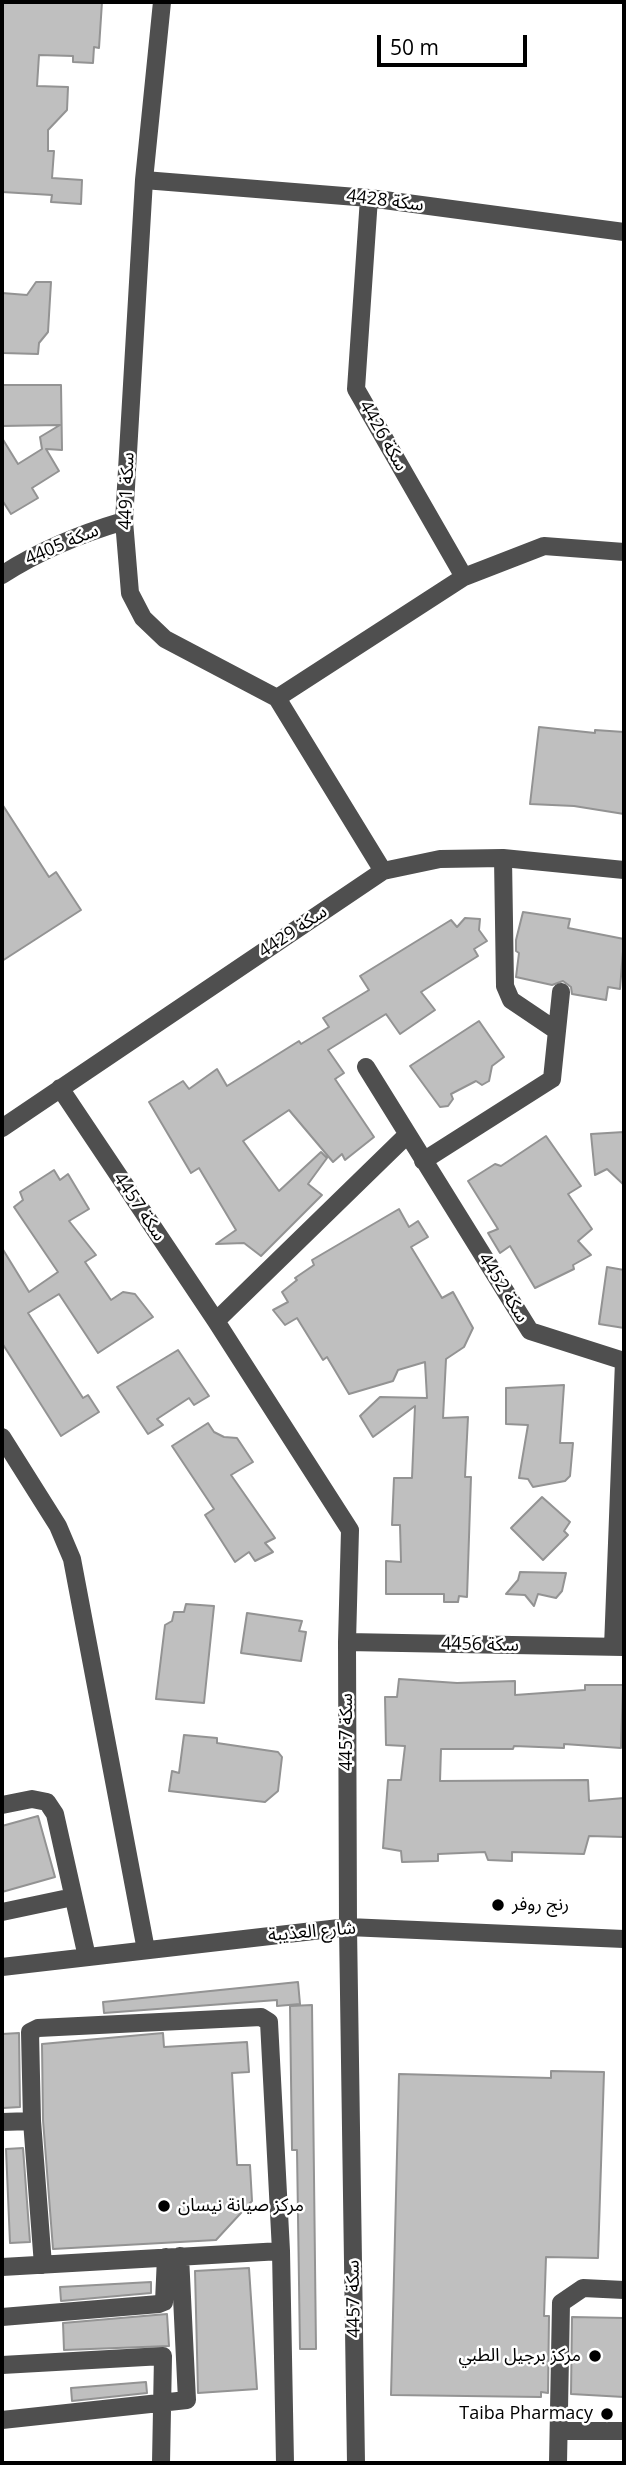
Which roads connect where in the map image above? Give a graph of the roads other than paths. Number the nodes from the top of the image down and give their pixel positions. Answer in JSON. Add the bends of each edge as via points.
{"nodes":[{"id":1,"x":162,"y":2,"type":"edge"},
{"id":2,"x":144,"y":180,"type":"junction"},
{"id":3,"x":369,"y":198,"type":"junction"},
{"id":4,"x":624,"y":232,"type":"edge"},
{"id":5,"x":124,"y":522,"type":"junction"},
{"id":6,"x":624,"y":552,"type":"edge"},
{"id":7,"x":2,"y":575,"type":"edge"},
{"id":8,"x":464,"y":577,"type":"junction"},
{"id":9,"x":277,"y":698,"type":"junction"},
{"id":10,"x":503,"y":858,"type":"junction"},
{"id":11,"x":624,"y":870,"type":"edge"},
{"id":12,"x":383,"y":871,"type":"junction"},
{"id":13,"x":561,"y":992,"type":"dead end"},
{"id":14,"x":557,"y":1031,"type":"junction"},
{"id":15,"x":366,"y":1067,"type":"dead end"},
{"id":16,"x":60,"y":1088,"type":"junction"},
{"id":17,"x":2,"y":1128,"type":"edge"},
{"id":18,"x":407,"y":1135,"type":"junction"},
{"id":19,"x":423,"y":1161,"type":"junction"},
{"id":20,"x":216,"y":1321,"type":"junction"},
{"id":21,"x":624,"y":1361,"type":"edge"},
{"id":22,"x":2,"y":1437,"type":"edge"},
{"id":23,"x":347,"y":1642,"type":"junction"},
{"id":24,"x":619,"y":1647,"type":"edge"},
{"id":25,"x":2,"y":1805,"type":"edge"},
{"id":26,"x":73,"y":1897,"type":"junction"},
{"id":27,"x":2,"y":1912,"type":"edge"},
{"id":28,"x":348,"y":1927,"type":"junction"},
{"id":29,"x":624,"y":1939,"type":"edge"},
{"id":30,"x":146,"y":1950,"type":"junction"},
{"id":31,"x":87,"y":1957,"type":"junction"},
{"id":32,"x":2,"y":1967,"type":"edge"},
{"id":33,"x":32,"y":2121,"type":"junction"},
{"id":34,"x":2,"y":2122,"type":"edge"},
{"id":35,"x":281,"y":2251,"type":"junction"},
{"id":36,"x":173,"y":2256,"type":"junction"},
{"id":37,"x":43,"y":2265,"type":"junction"},
{"id":38,"x":2,"y":2267,"type":"edge"},
{"id":39,"x":624,"y":2290,"type":"edge"},
{"id":40,"x":2,"y":2316,"type":"edge"},
{"id":41,"x":2,"y":2365,"type":"edge"},
{"id":42,"x":160,"y":2402,"type":"junction"},
{"id":43,"x":2,"y":2420,"type":"edge"},
{"id":44,"x":559,"y":2431,"type":"junction"},
{"id":45,"x":624,"y":2431,"type":"edge"},
{"id":46,"x":161,"y":2463,"type":"edge"},
{"id":47,"x":285,"y":2463,"type":"edge"},
{"id":48,"x":356,"y":2463,"type":"edge"},
{"id":49,"x":558,"y":2463,"type":"edge"}],
"edges":[{"from":1,"to":2,"type":"street","name":"سكة 4491"},
{"from":2,"to":3,"type":"street","name":"سكة 4428"},
{"from":2,"to":5,"type":"street","name":"سكة 4491"},
{"from":3,"to":4,"type":"street","name":"سكة 4428"},
{"from":3,"to":8,"type":"street","name":"سكة 4426","via":[[356,389]]},
{"from":5,"to":7,"type":"street","name":"سكة 4405","via":[[33,555]]},
{"from":5,"to":9,"type":"street","name":"سكة 4491","via":[[131,593],[143,618],[165,639]]},
{"from":6,"to":8,"type":"street","via":[[544,546]]},
{"from":8,"to":9,"type":"street"},
{"from":9,"to":12,"type":"street"},
{"from":10,"to":11,"type":"street","name":"سكة 4429"},
{"from":10,"to":12,"type":"street","name":"سكة 4429","via":[[440,859]]},
{"from":10,"to":14,"type":"street","via":[[505,986],[510,1000]]},
{"from":12,"to":16,"type":"street","name":"سكة 4429"},
{"from":13,"to":14,"type":"street"},
{"from":14,"to":19,"type":"street","via":[[552,1079]]},
{"from":15,"to":18,"type":"street","name":"سكة 4452"},
{"from":16,"to":17,"type":"street","name":"سكة 4429"},
{"from":16,"to":20,"type":"street","name":"سكة 4457"},
{"from":18,"to":19,"type":"street","name":"سكة 4452"},
{"from":18,"to":20,"type":"street"},
{"from":19,"to":21,"type":"street","name":"سكة 4452","via":[[530,1331]]},
{"from":20,"to":23,"type":"street","name":"سكة 4457","via":[[350,1530]]},
{"from":21,"to":24,"type":"street","name":"سكة 4456"},
{"from":22,"to":30,"type":"street","via":[[58,1526],[72,1559]]},
{"from":23,"to":24,"type":"street","name":"سكة 4456"},
{"from":23,"to":28,"type":"street","name":"سكة 4457"},
{"from":25,"to":26,"type":"street","via":[[32,1799],[47,1802],[55,1814]]},
{"from":26,"to":27,"type":"street"},
{"from":26,"to":31,"type":"street"},
{"from":28,"to":29,"type":"street","name":"شارع العذيبة"},
{"from":28,"to":30,"type":"street","name":"شارع العذيبة"},
{"from":28,"to":48,"type":"street","name":"سكة 4457"},
{"from":30,"to":31,"type":"street","name":"شارع العذيبة"},
{"from":31,"to":32,"type":"street","name":"شارع العذيبة"},
{"from":33,"to":34,"type":"street"},
{"from":33,"to":35,"type":"street","via":[[30,2032],[38,2028],[261,2017],[269,2022]]},
{"from":33,"to":37,"type":"street"},
{"from":35,"to":36,"type":"street"},
{"from":35,"to":47,"type":"street"},
{"from":36,"to":37,"type":"street"},
{"from":36,"to":40,"type":"street","via":[[164,2302],[159,2304]]},
{"from":36,"to":42,"type":"street","via":[[187,2400]]},
{"from":37,"to":38,"type":"street"},
{"from":39,"to":44,"type":"street","via":[[583,2288],[561,2303]]},
{"from":41,"to":42,"type":"street","via":[[163,2356]]},
{"from":42,"to":43,"type":"street"},
{"from":42,"to":46,"type":"street"},
{"from":44,"to":45,"type":"street"},
{"from":44,"to":49,"type":"street"}]}
